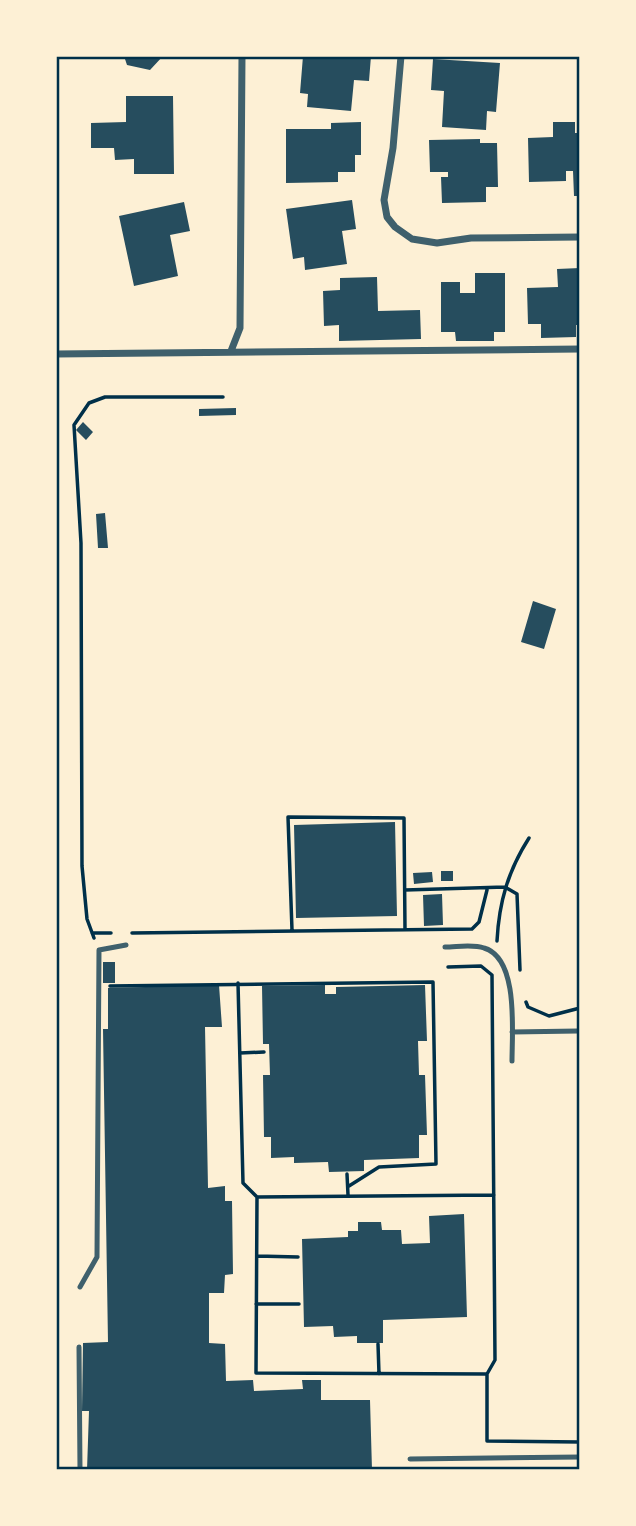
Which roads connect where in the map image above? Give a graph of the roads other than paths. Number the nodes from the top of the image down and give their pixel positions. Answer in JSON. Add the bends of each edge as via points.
{"nodes":[{"id":1,"x":242,"y":56,"type":"edge"},
{"id":2,"x":401,"y":56,"type":"edge"},
{"id":3,"x":580,"y":237,"type":"edge"},
{"id":4,"x":580,"y":349,"type":"edge"},
{"id":5,"x":231,"y":351,"type":"junction"},
{"id":6,"x":56,"y":354,"type":"edge"},
{"id":7,"x":126,"y":945,"type":"dead end"},
{"id":8,"x":445,"y":947,"type":"dead end"},
{"id":9,"x":578,"y":1031,"type":"edge"},
{"id":10,"x":512,"y":1032,"type":"junction"},
{"id":11,"x":512,"y":1061,"type":"dead end"},
{"id":12,"x":80,"y":1287,"type":"dead end"},
{"id":13,"x":79,"y":1347,"type":"dead end"},
{"id":14,"x":580,"y":1457,"type":"edge"},
{"id":15,"x":410,"y":1459,"type":"dead end"},
{"id":16,"x":80,"y":1470,"type":"edge"}],
"edges":[{"from":1,"to":5,"type":"street","via":[[240,328]]},
{"from":2,"to":3,"type":"street","via":[[384,200],[387,217],[395,227],[412,239],[437,243],[471,238]]},
{"from":4,"to":5,"type":"street"},
{"from":5,"to":6,"type":"street"},
{"from":7,"to":12,"type":"lane","via":[[99,950],[97,1257]]},
{"from":8,"to":10,"type":"lane","via":[[484,948],[497,955],[506,970]]},
{"from":9,"to":10,"type":"lane"},
{"from":10,"to":11,"type":"lane"},
{"from":13,"to":16,"type":"lane"},
{"from":14,"to":15,"type":"lane"}]}
